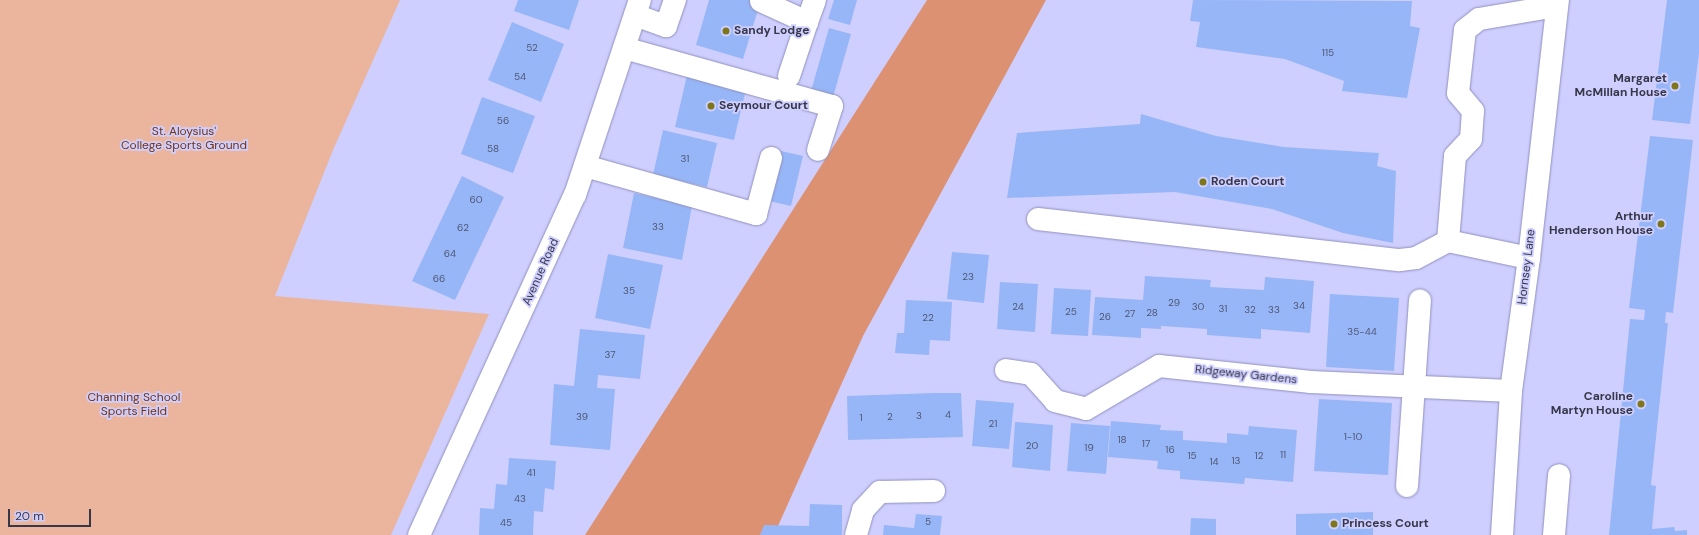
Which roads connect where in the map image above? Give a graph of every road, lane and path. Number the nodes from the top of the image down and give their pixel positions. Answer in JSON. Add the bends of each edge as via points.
{"nodes":[{"id":1,"x":675,"y":0,"type":"edge"},
{"id":2,"x":815,"y":0,"type":"edge"},
{"id":3,"x":760,"y":1,"type":"dead end"},
{"id":4,"x":1557,"y":3,"type":"edge"},
{"id":5,"x":637,"y":8,"type":"edge"},
{"id":6,"x":807,"y":22,"type":"junction"},
{"id":7,"x":624,"y":48,"type":"junction"},
{"id":8,"x":789,"y":76,"type":"dead end"},
{"id":9,"x":818,"y":150,"type":"dead end"},
{"id":10,"x":771,"y":158,"type":"dead end"},
{"id":11,"x":585,"y":166,"type":"junction"},
{"id":12,"x":1038,"y":218,"type":"dead end"},
{"id":13,"x":1448,"y":241,"type":"junction"},
{"id":14,"x":1529,"y":258,"type":"junction"},
{"id":15,"x":1420,"y":300,"type":"dead end"},
{"id":16,"x":1006,"y":370,"type":"dead end"},
{"id":17,"x":1412,"y":387,"type":"junction"},
{"id":18,"x":1511,"y":392,"type":"junction"},
{"id":19,"x":1559,"y":475,"type":"dead end"},
{"id":20,"x":1407,"y":486,"type":"dead end"},
{"id":21,"x":934,"y":491,"type":"dead end"},
{"id":22,"x":419,"y":535,"type":"edge"},
{"id":23,"x":856,"y":535,"type":"edge"},
{"id":24,"x":1502,"y":535,"type":"edge"},
{"id":25,"x":1554,"y":535,"type":"edge"}],
"edges":[{"from":1,"to":5,"type":"street","via":[[666,26]]},
{"from":2,"to":6,"type":"street"},
{"from":3,"to":6,"type":"street"},
{"from":4,"to":13,"type":"street","via":[[1479,19],[1465,30],[1458,93],[1473,111],[1471,139],[1455,156]]},
{"from":4,"to":14,"type":"street","name":"Hornsey Lane"},
{"from":5,"to":7,"type":"street","name":"Avenue Road"},
{"from":6,"to":8,"type":"street"},
{"from":7,"to":9,"type":"street","via":[[832,106]]},
{"from":7,"to":11,"type":"street","name":"Avenue Road"},
{"from":10,"to":11,"type":"street","via":[[756,214]]},
{"from":11,"to":22,"type":"street","name":"Avenue Road","via":[[575,195],[507,347]]},
{"from":12,"to":13,"type":"street","via":[[1400,260],[1416,258]]},
{"from":13,"to":14,"type":"street"},
{"from":14,"to":18,"type":"street","name":"Hornsey Lane"},
{"from":15,"to":17,"type":"street"},
{"from":16,"to":17,"type":"street","name":"Ridgeway Gardens","via":[[1031,374],[1055,401],[1086,409],[1159,366],[1311,382]]},
{"from":17,"to":18,"type":"street","name":"Ridgeway Gardens"},
{"from":17,"to":20,"type":"street"},
{"from":18,"to":24,"type":"street","name":"Hornsey Lane"},
{"from":19,"to":25,"type":"street"},
{"from":21,"to":23,"type":"street","via":[[880,492],[863,510]]}]}
